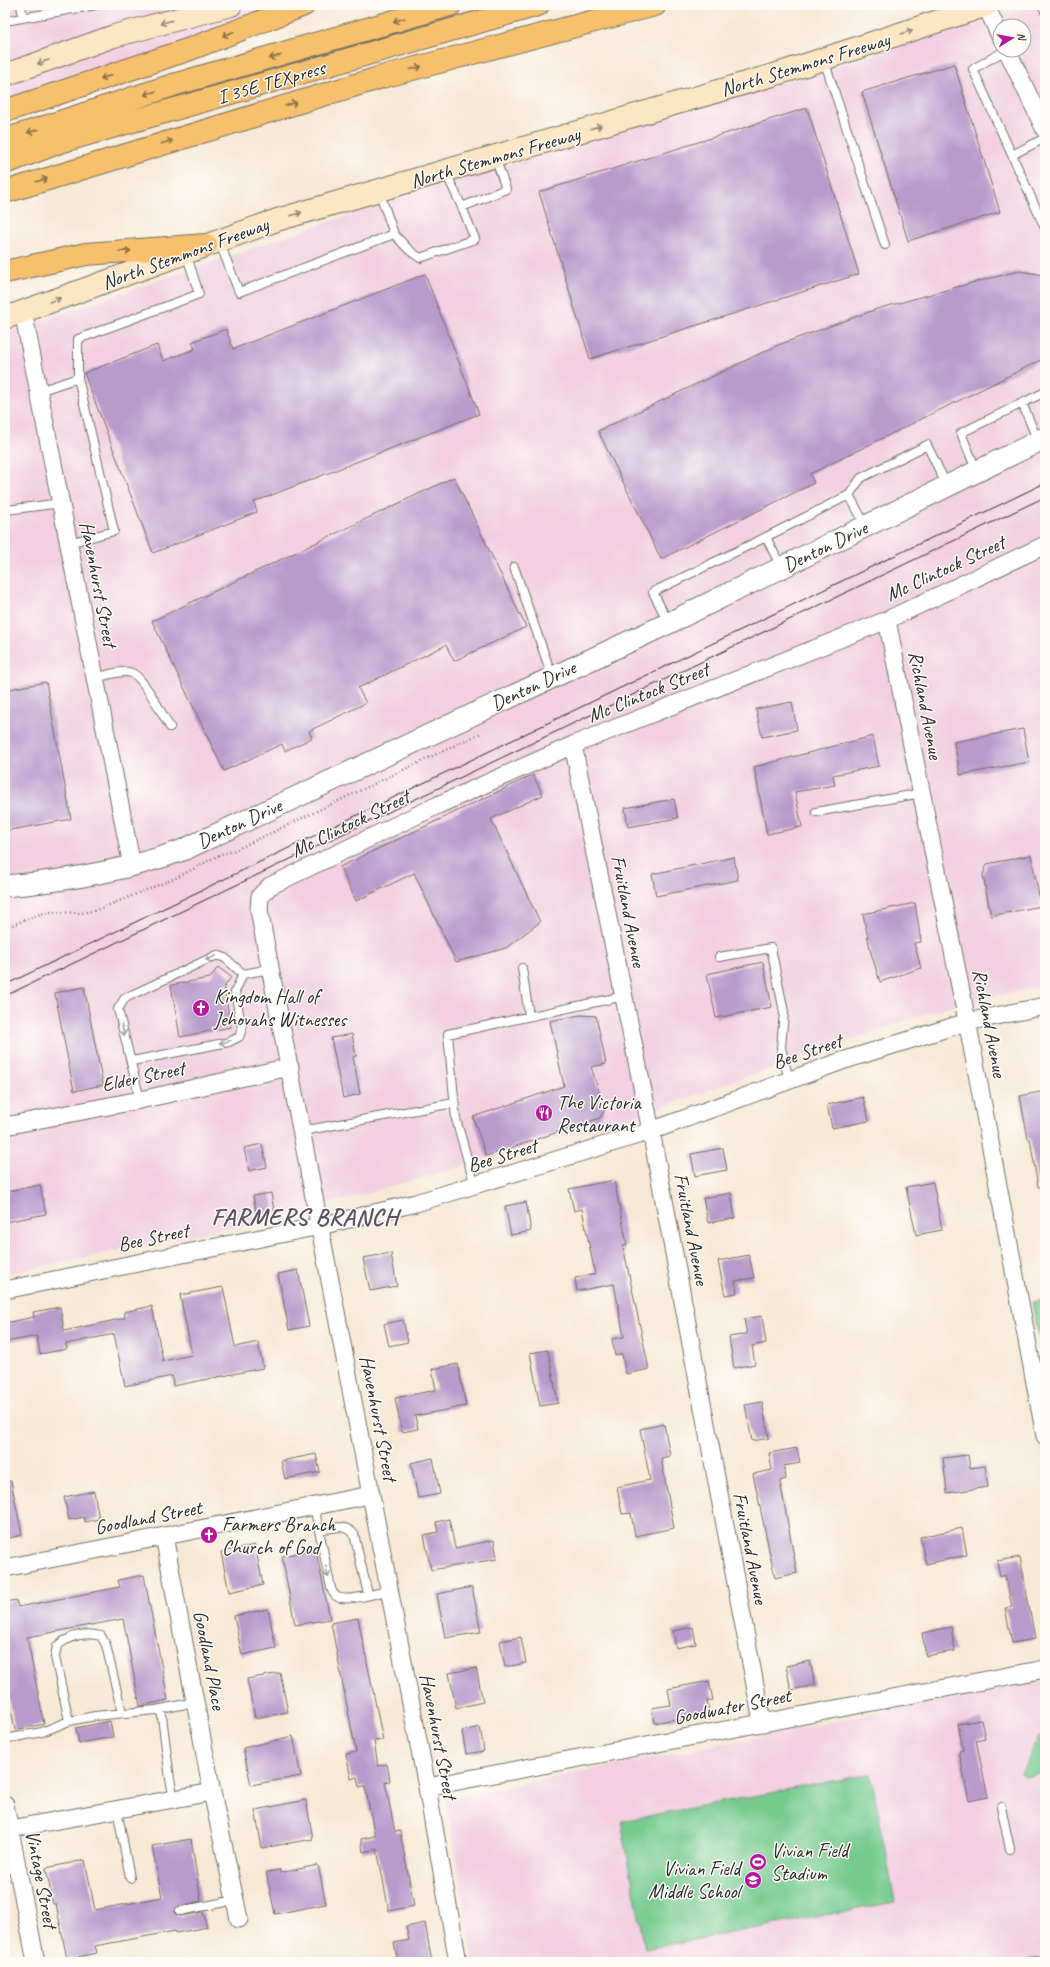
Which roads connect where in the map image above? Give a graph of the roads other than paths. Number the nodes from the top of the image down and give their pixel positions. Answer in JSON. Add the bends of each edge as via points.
{"nodes":[{"id":1,"x":21,"y":5,"type":"edge"},
{"id":2,"x":96,"y":5,"type":"edge"},
{"id":3,"x":231,"y":5,"type":"edge"},
{"id":4,"x":304,"y":5,"type":"edge"},
{"id":5,"x":450,"y":5,"type":"edge"},
{"id":6,"x":538,"y":5,"type":"edge"},
{"id":7,"x":655,"y":5,"type":"edge"},
{"id":8,"x":986,"y":5,"type":"edge"},
{"id":9,"x":1042,"y":5,"type":"edge"},
{"id":10,"x":1045,"y":11,"type":"edge"},
{"id":11,"x":23,"y":18,"type":"junction"},
{"id":12,"x":992,"y":18,"type":"edge"},
{"id":13,"x":5,"y":21,"type":"edge"},
{"id":14,"x":992,"y":58,"type":"edge"},
{"id":15,"x":1010,"y":58,"type":"edge"},
{"id":16,"x":823,"y":59,"type":"junction"},
{"id":17,"x":5,"y":75,"type":"edge"},
{"id":18,"x":5,"y":111,"type":"edge"},
{"id":19,"x":1045,"y":130,"type":"edge"},
{"id":20,"x":1045,"y":138,"type":"edge"},
{"id":21,"x":5,"y":140,"type":"edge"},
{"id":22,"x":1012,"y":155,"type":"junction"},
{"id":23,"x":494,"y":157,"type":"junction"},
{"id":24,"x":5,"y":163,"type":"edge"},
{"id":25,"x":444,"y":171,"type":"junction"},
{"id":26,"x":379,"y":190,"type":"junction"},
{"id":27,"x":5,"y":192,"type":"edge"},
{"id":28,"x":462,"y":207,"type":"junction"},
{"id":29,"x":1045,"y":228,"type":"edge"},
{"id":30,"x":394,"y":234,"type":"junction"},
{"id":31,"x":885,"y":245,"type":"dead end"},
{"id":32,"x":204,"y":246,"type":"junction"},
{"id":33,"x":5,"y":272,"type":"edge"},
{"id":34,"x":14,"y":314,"type":"edge"},
{"id":35,"x":78,"y":378,"type":"junction"},
{"id":36,"x":39,"y":391,"type":"junction"},
{"id":37,"x":1045,"y":392,"type":"edge"},
{"id":38,"x":1022,"y":403,"type":"junction"},
{"id":39,"x":1042,"y":440,"type":"edge"},
{"id":40,"x":977,"y":472,"type":"junction"},
{"id":41,"x":947,"y":486,"type":"junction"},
{"id":42,"x":849,"y":495,"type":"junction"},
{"id":43,"x":61,"y":503,"type":"junction"},
{"id":44,"x":5,"y":509,"type":"edge"},
{"id":45,"x":866,"y":526,"type":"junction"},
{"id":46,"x":766,"y":537,"type":"junction"},
{"id":47,"x":69,"y":543,"type":"junction"},
{"id":48,"x":1045,"y":545,"type":"edge"},
{"id":49,"x":514,"y":567,"type":"dead end"},
{"id":50,"x":781,"y":567,"type":"junction"},
{"id":51,"x":887,"y":620,"type":"junction"},
{"id":52,"x":669,"y":623,"type":"junction"},
{"id":53,"x":552,"y":676,"type":"junction"},
{"id":54,"x":95,"y":678,"type":"junction"},
{"id":55,"x":170,"y":727,"type":"dead end"},
{"id":56,"x":573,"y":745,"type":"junction"},
{"id":57,"x":922,"y":793,"type":"junction"},
{"id":58,"x":816,"y":812,"type":"dead end"},
{"id":59,"x":132,"y":866,"type":"junction"},
{"id":60,"x":5,"y":886,"type":"edge"},
{"id":61,"x":270,"y":886,"type":"joint"},
{"id":62,"x":719,"y":957,"type":"dead end"},
{"id":63,"x":522,"y":968,"type":"dead end"},
{"id":64,"x":270,"y":969,"type":"junction"},
{"id":65,"x":243,"y":974,"type":"junction"},
{"id":66,"x":624,"y":996,"type":"junction"},
{"id":67,"x":1045,"y":1006,"type":"edge"},
{"id":68,"x":529,"y":1016,"type":"junction"},
{"id":69,"x":967,"y":1022,"type":"junction"},
{"id":70,"x":132,"y":1061,"type":"junction"},
{"id":71,"x":290,"y":1067,"type":"junction"},
{"id":72,"x":789,"y":1080,"type":"junction"},
{"id":73,"x":140,"y":1100,"type":"junction"},
{"id":74,"x":454,"y":1103,"type":"junction"},
{"id":75,"x":5,"y":1126,"type":"edge"},
{"id":76,"x":302,"y":1131,"type":"junction"},
{"id":77,"x":651,"y":1132,"type":"junction"},
{"id":78,"x":475,"y":1186,"type":"junction"},
{"id":79,"x":320,"y":1226,"type":"junction"},
{"id":80,"x":5,"y":1290,"type":"edge"},
{"id":81,"x":1045,"y":1436,"type":"edge"},
{"id":82,"x":370,"y":1495,"type":"junction"},
{"id":83,"x":314,"y":1506,"type":"junction"},
{"id":84,"x":319,"y":1530,"type":"junction"},
{"id":85,"x":164,"y":1536,"type":"junction"},
{"id":86,"x":5,"y":1568,"type":"edge"},
{"id":87,"x":389,"y":1590,"type":"junction"},
{"id":88,"x":368,"y":1594,"type":"junction"},
{"id":89,"x":1045,"y":1669,"type":"edge"},
{"id":90,"x":196,"y":1702,"type":"junction"},
{"id":91,"x":161,"y":1709,"type":"junction"},
{"id":92,"x":122,"y":1713,"type":"junction"},
{"id":93,"x":69,"y":1722,"type":"junction"},
{"id":94,"x":762,"y":1722,"type":"junction"},
{"id":95,"x":5,"y":1739,"type":"edge"},
{"id":96,"x":427,"y":1787,"type":"junction"},
{"id":97,"x":212,"y":1792,"type":"junction"},
{"id":98,"x":174,"y":1799,"type":"junction"},
{"id":99,"x":5,"y":1805,"type":"edge"},
{"id":100,"x":1001,"y":1807,"type":"dead end"},
{"id":101,"x":117,"y":1809,"type":"junction"},
{"id":102,"x":10,"y":1829,"type":"junction"},
{"id":103,"x":1010,"y":1849,"type":"dead end"},
{"id":104,"x":130,"y":1878,"type":"dead end"},
{"id":105,"x":235,"y":1900,"type":"junction"},
{"id":106,"x":180,"y":1911,"type":"dead end"},
{"id":107,"x":239,"y":1919,"type":"dead end"},
{"id":108,"x":1045,"y":1960,"type":"edge"},
{"id":109,"x":36,"y":1962,"type":"edge"},
{"id":110,"x":458,"y":1962,"type":"edge"},
{"id":111,"x":1030,"y":1962,"type":"edge"}],
"edges":[{"from":1,"to":11,"type":"lane"},
{"from":2,"to":11,"type":"lane"},
{"from":3,"to":17,"type":"main road","one_way":true,"via":[[114,36]]},
{"from":4,"to":18,"type":"highway","one_way":true,"via":[[190,49]]},
{"from":5,"to":21,"type":"highway","one_way":true,"via":[[173,85]]},
{"from":6,"to":24,"type":"highway","name":"I 35E TEXpress","via":[[60,142]]},
{"from":27,"to":7,"type":"highway","one_way":true,"via":[[382,77]]},
{"from":8,"to":12,"type":"street"},
{"from":16,"to":8,"type":"main road","name":"North Stemmons Freeway","one_way":true},
{"from":9,"to":10,"type":"lane"},
{"from":11,"to":13,"type":"lane"},
{"from":14,"to":22,"type":"lane","via":[[973,69]]},
{"from":15,"to":19,"type":"street"},
{"from":23,"to":16,"type":"main road","name":"North Stemmons Freeway","one_way":true},
{"from":16,"to":31,"type":"lane"},
{"from":20,"to":22,"type":"lane"},
{"from":22,"to":29,"type":"lane"},
{"from":23,"to":25,"type":"main road","name":"North Stemmons Freeway"},
{"from":23,"to":28,"type":"lane","via":[[506,188]]},
{"from":25,"to":26,"type":"main road","name":"North Stemmons Freeway"},
{"from":25,"to":28,"type":"lane"},
{"from":26,"to":30,"type":"lane"},
{"from":32,"to":26,"type":"main road","name":"North Stemmons Freeway","one_way":true,"via":[[277,220]]},
{"from":28,"to":30,"type":"lane","via":[[475,239],[420,258]]},
{"from":30,"to":32,"type":"lane","via":[[239,292]]},
{"from":33,"to":32,"type":"highway","one_way":true,"via":[[86,254]]},
{"from":34,"to":32,"type":"main road","name":"North Stemmons Freeway","one_way":true},
{"from":32,"to":35,"type":"lane","via":[[199,294],[78,339]]},
{"from":34,"to":36,"type":"street","name":"Havenhurst Street"},
{"from":35,"to":36,"type":"lane"},
{"from":35,"to":47,"type":"lane","via":[[114,531]]},
{"from":36,"to":43,"type":"street","name":"Havenhurst Street"},
{"from":37,"to":38,"type":"lane"},
{"from":38,"to":39,"type":"lane"},
{"from":38,"to":40,"type":"lane","via":[[961,434]]},
{"from":39,"to":40,"type":"street","name":"Denton Drive"},
{"from":40,"to":41,"type":"street","name":"Denton Drive"},
{"from":41,"to":42,"type":"lane","via":[[927,445],[861,478]]},
{"from":41,"to":45,"type":"street","name":"Denton Drive"},
{"from":42,"to":45,"type":"lane"},
{"from":42,"to":46,"type":"lane"},
{"from":43,"to":44,"type":"lane"},
{"from":43,"to":47,"type":"street","name":"Havenhurst Street"},
{"from":45,"to":50,"type":"street","name":"Denton Drive"},
{"from":46,"to":50,"type":"lane"},
{"from":46,"to":52,"type":"lane","via":[[653,592]]},
{"from":47,"to":54,"type":"street","name":"Havenhurst Street"},
{"from":48,"to":51,"type":"street","name":"Mc Clintock Street"},
{"from":49,"to":53,"type":"lane"},
{"from":50,"to":52,"type":"street","name":"Denton Drive"},
{"from":51,"to":56,"type":"street","name":"Mc Clintock Street"},
{"from":51,"to":57,"type":"street","name":"Richland Avenue"},
{"from":52,"to":53,"type":"street","name":"Denton Drive"},
{"from":53,"to":59,"type":"street","name":"Denton Drive","via":[[183,850]]},
{"from":54,"to":55,"type":"lane","via":[[124,672],[132,673],[151,695]]},
{"from":54,"to":59,"type":"street","name":"Havenhurst Street"},
{"from":56,"to":61,"type":"street","name":"Mc Clintock Street","via":[[438,805]]},
{"from":56,"to":66,"type":"street","name":"Fruitland Avenue"},
{"from":57,"to":58,"type":"lane"},
{"from":57,"to":69,"type":"street","name":"Richland Avenue"},
{"from":59,"to":60,"type":"street","name":"Denton Drive","via":[[68,880]]},
{"from":61,"to":64,"type":"street","name":"Havenhurst Street","via":[[260,896],[259,910]]},
{"from":62,"to":72,"type":"lane","via":[[771,948],[784,1012],[780,1048]]},
{"from":63,"to":68,"type":"lane"},
{"from":64,"to":65,"type":"lane"},
{"from":64,"to":71,"type":"street","name":"Havenhurst Street"},
{"from":65,"to":70,"type":"lane","one_way":true,"via":[[235,992],[242,1029],[239,1036],[229,1042]]},
{"from":65,"to":70,"type":"lane","one_way":true,"via":[[225,958],[217,955],[125,998],[118,1009]]},
{"from":66,"to":68,"type":"lane"},
{"from":66,"to":77,"type":"street","name":"Fruitland Avenue"},
{"from":67,"to":69,"type":"street","name":"Bee Street"},
{"from":68,"to":74,"type":"lane","via":[[448,1034]]},
{"from":69,"to":72,"type":"street","name":"Bee Street"},
{"from":69,"to":81,"type":"street","name":"Richland Avenue"},
{"from":70,"to":73,"type":"lane"},
{"from":71,"to":73,"type":"street","name":"Elder Street"},
{"from":71,"to":76,"type":"street","name":"Havenhurst Street"},
{"from":72,"to":77,"type":"street","name":"Bee Street"},
{"from":73,"to":75,"type":"street","name":"Elder Street"},
{"from":74,"to":76,"type":"lane"},
{"from":74,"to":78,"type":"lane"},
{"from":76,"to":79,"type":"street","name":"Havenhurst Street"},
{"from":77,"to":78,"type":"street","name":"Bee Street"},
{"from":77,"to":94,"type":"street","name":"Fruitland Avenue"},
{"from":78,"to":79,"type":"street","name":"Bee Street"},
{"from":79,"to":80,"type":"street","name":"Bee Street"},
{"from":79,"to":82,"type":"street","name":"Havenhurst Street"},
{"from":82,"to":83,"type":"street","name":"Goodland Street"},
{"from":82,"to":87,"type":"street","name":"Havenhurst Street"},
{"from":83,"to":84,"type":"lane"},
{"from":83,"to":85,"type":"street","name":"Goodland Street"},
{"from":84,"to":88,"type":"lane","via":[[342,1526],[349,1528],[354,1534]]},
{"from":84,"to":88,"type":"lane","one_way":true,"via":[[334,1595],[348,1598]]},
{"from":85,"to":86,"type":"street","name":"Goodland Street"},
{"from":85,"to":90,"type":"street","name":"Goodland Place"},
{"from":87,"to":88,"type":"lane"},
{"from":87,"to":96,"type":"street","name":"Havenhurst Street"},
{"from":89,"to":94,"type":"street","name":"Goodwater Street"},
{"from":90,"to":91,"type":"lane"},
{"from":90,"to":97,"type":"street","name":"Goodland Place"},
{"from":91,"to":92,"type":"lane"},
{"from":91,"to":98,"type":"lane"},
{"from":92,"to":93,"type":"lane"},
{"from":92,"to":93,"type":"lane","via":[[106,1645],[101,1636],[91,1633],[77,1635],[65,1639],[57,1646],[55,1657]]},
{"from":93,"to":95,"type":"lane","via":[[42,1732]]},
{"from":94,"to":96,"type":"street","name":"Goodwater Street"},
{"from":96,"to":110,"type":"street","name":"Havenhurst Street"},
{"from":97,"to":98,"type":"street"},
{"from":97,"to":105,"type":"street","name":"Goodland Place"},
{"from":98,"to":101,"type":"street"},
{"from":99,"to":102,"type":"street","name":"Vintage Street"},
{"from":100,"to":103,"type":"lane"},
{"from":101,"to":102,"type":"street"},
{"from":101,"to":104,"type":"lane"},
{"from":102,"to":109,"type":"street","name":"Vintage Street"},
{"from":105,"to":106,"type":"lane"},
{"from":105,"to":107,"type":"street","name":"Goodland Place"},
{"from":108,"to":111,"type":"lane"}]}
